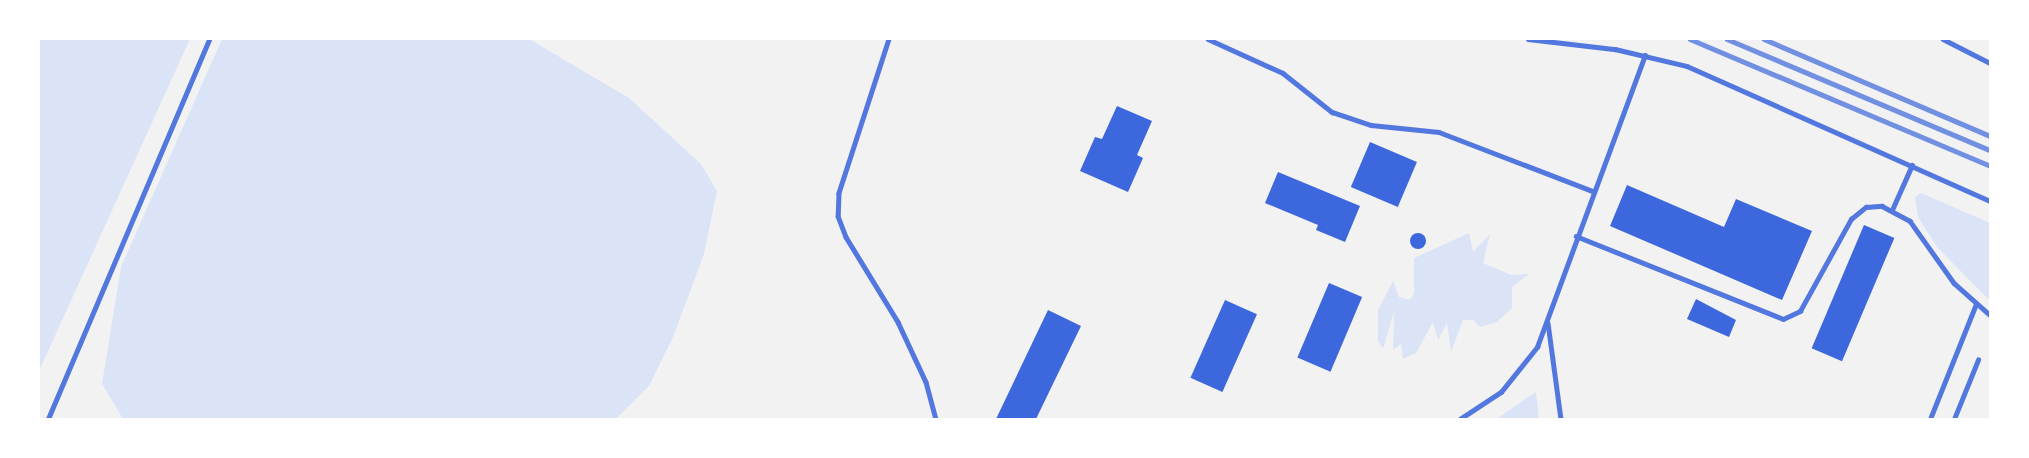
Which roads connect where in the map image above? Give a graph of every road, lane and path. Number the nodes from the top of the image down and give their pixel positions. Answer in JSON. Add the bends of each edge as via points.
{"nodes":[{"id":1,"x":209,"y":39,"type":"edge"},
{"id":2,"x":889,"y":39,"type":"edge"},
{"id":3,"x":1208,"y":39,"type":"edge"},
{"id":4,"x":1528,"y":39,"type":"edge"},
{"id":5,"x":1943,"y":39,"type":"edge"},
{"id":6,"x":1645,"y":55,"type":"junction"},
{"id":7,"x":1990,"y":63,"type":"edge"},
{"id":8,"x":1912,"y":165,"type":"junction"},
{"id":9,"x":1593,"y":191,"type":"junction"},
{"id":10,"x":1990,"y":201,"type":"edge"},
{"id":11,"x":1892,"y":210,"type":"junction"},
{"id":12,"x":1576,"y":236,"type":"junction"},
{"id":13,"x":1976,"y":304,"type":"junction"},
{"id":14,"x":1990,"y":315,"type":"edge"},
{"id":15,"x":1548,"y":320,"type":"junction"},
{"id":16,"x":1978,"y":360,"type":"dead end"},
{"id":17,"x":48,"y":419,"type":"edge"},
{"id":18,"x":936,"y":419,"type":"edge"},
{"id":19,"x":1460,"y":419,"type":"edge"},
{"id":20,"x":1561,"y":419,"type":"edge"},
{"id":21,"x":1930,"y":419,"type":"edge"},
{"id":22,"x":1954,"y":419,"type":"edge"}],
"edges":[{"from":1,"to":17,"type":"lane"},
{"from":2,"to":18,"type":"lane","via":[[839,193],[838,216],[846,237],[898,322],[926,382]]},
{"from":3,"to":9,"type":"lane","via":[[1283,74],[1332,112],[1371,125],[1439,132]]},
{"from":4,"to":6,"type":"lane"},
{"from":5,"to":7,"type":"lane"},
{"from":6,"to":8,"type":"lane","via":[[1687,66]]},
{"from":6,"to":9,"type":"lane"},
{"from":8,"to":10,"type":"lane"},
{"from":8,"to":11,"type":"lane"},
{"from":9,"to":12,"type":"lane"},
{"from":11,"to":12,"type":"lane","via":[[1866,207],[1851,219],[1800,311],[1783,319]]},
{"from":11,"to":13,"type":"lane","via":[[1910,221],[1931,255]]},
{"from":12,"to":15,"type":"lane"},
{"from":13,"to":14,"type":"lane"},
{"from":13,"to":21,"type":"lane"},
{"from":15,"to":19,"type":"lane","via":[[1531,359],[1514,380]]},
{"from":15,"to":20,"type":"lane"},
{"from":16,"to":22,"type":"lane"}]}
